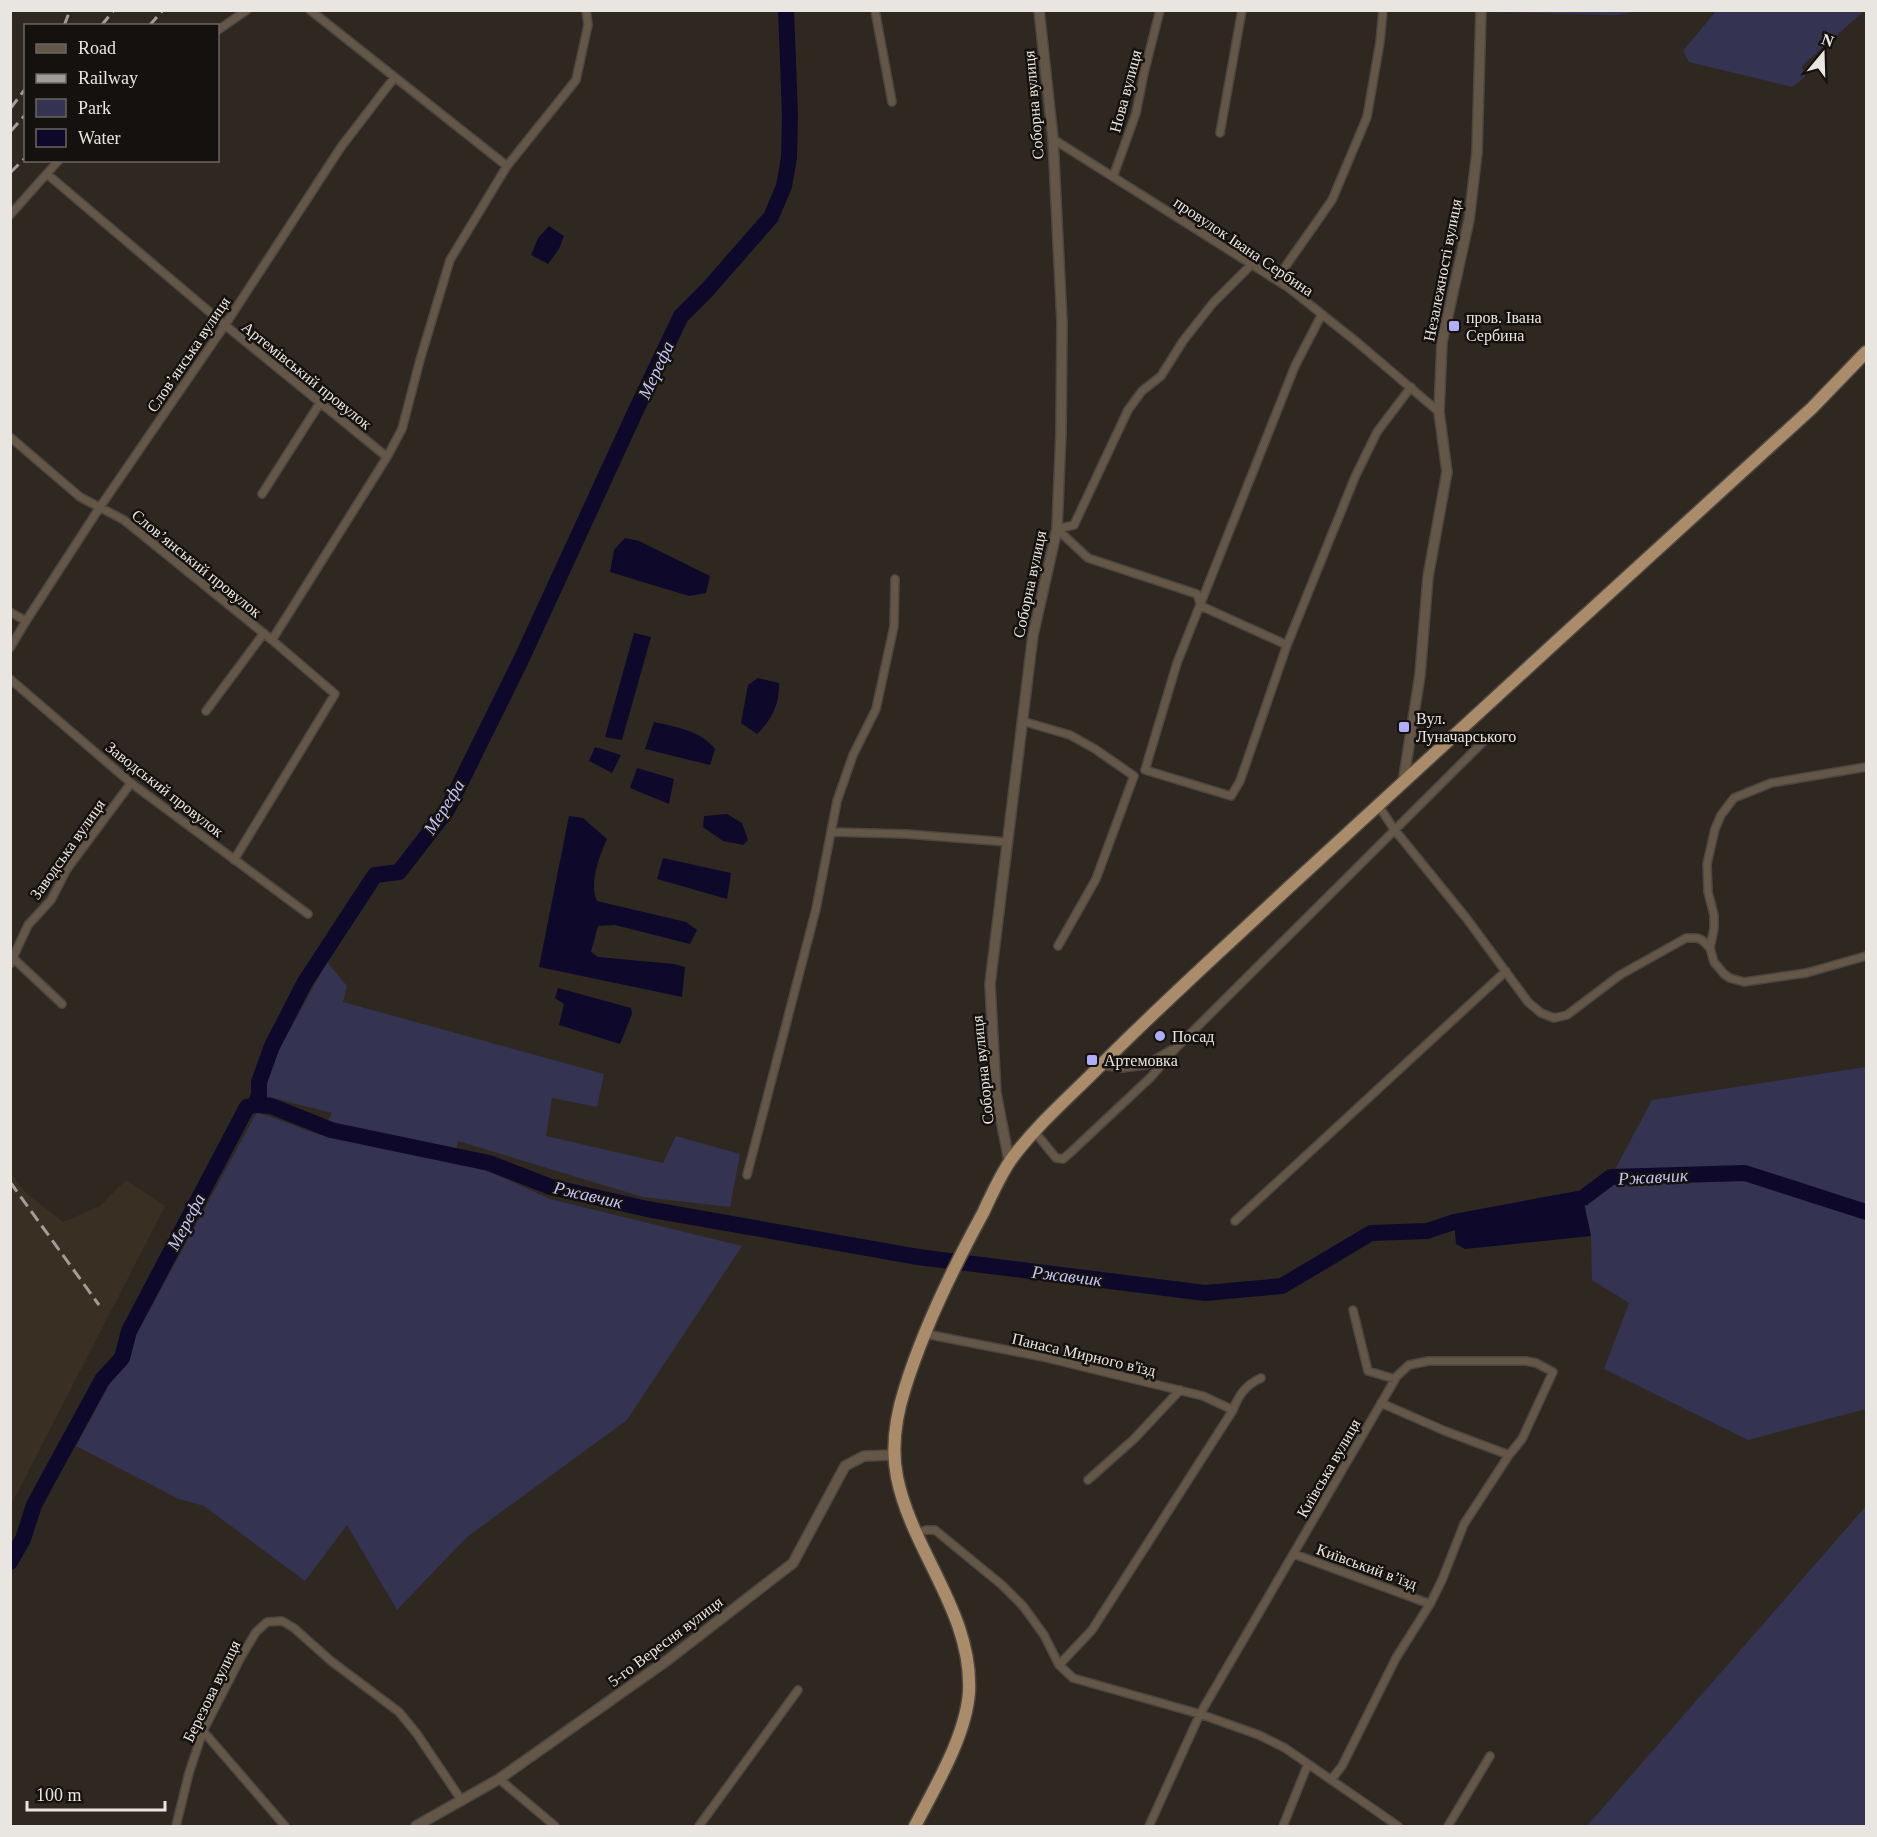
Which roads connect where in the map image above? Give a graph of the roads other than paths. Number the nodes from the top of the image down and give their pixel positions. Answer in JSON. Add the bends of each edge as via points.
{"nodes":[{"id":1,"x":247,"y":10,"type":"edge"},
{"id":2,"x":310,"y":10,"type":"edge"},
{"id":3,"x":586,"y":10,"type":"edge"},
{"id":4,"x":875,"y":10,"type":"edge"},
{"id":5,"x":1039,"y":10,"type":"edge"},
{"id":6,"x":1160,"y":10,"type":"edge"},
{"id":7,"x":1242,"y":10,"type":"edge"},
{"id":8,"x":1383,"y":10,"type":"edge"},
{"id":9,"x":1481,"y":10,"type":"edge"},
{"id":10,"x":219,"y":29,"type":"edge"},
{"id":11,"x":394,"y":78,"type":"junction"},
{"id":12,"x":892,"y":102,"type":"dead end"},
{"id":13,"x":1220,"y":133,"type":"dead end"},
{"id":14,"x":1053,"y":139,"type":"junction"},
{"id":15,"x":57,"y":162,"type":"edge"},
{"id":16,"x":507,"y":165,"type":"junction"},
{"id":17,"x":47,"y":174,"type":"junction"},
{"id":18,"x":1113,"y":177,"type":"junction"},
{"id":19,"x":10,"y":214,"type":"edge"},
{"id":20,"x":1252,"y":264,"type":"junction"},
{"id":21,"x":1276,"y":280,"type":"junction"},
{"id":22,"x":1322,"y":314,"type":"junction"},
{"id":23,"x":225,"y":326,"type":"junction"},
{"id":24,"x":1866,"y":352,"type":"edge"},
{"id":25,"x":1411,"y":387,"type":"junction"},
{"id":26,"x":320,"y":403,"type":"junction"},
{"id":27,"x":1439,"y":412,"type":"junction"},
{"id":28,"x":10,"y":437,"type":"edge"},
{"id":29,"x":387,"y":457,"type":"junction"},
{"id":30,"x":262,"y":495,"type":"dead end"},
{"id":31,"x":100,"y":507,"type":"junction"},
{"id":32,"x":1057,"y":529,"type":"junction"},
{"id":33,"x":895,"y":579,"type":"dead end"},
{"id":34,"x":1201,"y":606,"type":"junction"},
{"id":35,"x":10,"y":612,"type":"edge"},
{"id":36,"x":26,"y":621,"type":"junction"},
{"id":37,"x":264,"y":633,"type":"junction"},
{"id":38,"x":272,"y":640,"type":"junction"},
{"id":39,"x":1287,"y":645,"type":"junction"},
{"id":40,"x":10,"y":648,"type":"edge"},
{"id":41,"x":10,"y":679,"type":"edge"},
{"id":42,"x":206,"y":711,"type":"dead end"},
{"id":43,"x":1022,"y":722,"type":"junction"},
{"id":44,"x":1487,"y":738,"type":"dead end"},
{"id":45,"x":1866,"y":767,"type":"edge"},
{"id":46,"x":1145,"y":770,"type":"junction"},
{"id":47,"x":1134,"y":776,"type":"junction"},
{"id":48,"x":131,"y":783,"type":"junction"},
{"id":49,"x":1403,"y":783,"type":"junction"},
{"id":50,"x":1378,"y":805,"type":"junction"},
{"id":51,"x":1394,"y":829,"type":"junction"},
{"id":52,"x":831,"y":832,"type":"junction"},
{"id":53,"x":1007,"y":842,"type":"junction"},
{"id":54,"x":234,"y":860,"type":"junction"},
{"id":55,"x":308,"y":914,"type":"dead end"},
{"id":56,"x":1714,"y":928,"type":"junction"},
{"id":57,"x":1697,"y":938,"type":"junction"},
{"id":58,"x":1058,"y":946,"type":"dead end"},
{"id":59,"x":1710,"y":948,"type":"junction"},
{"id":60,"x":1866,"y":956,"type":"edge"},
{"id":61,"x":12,"y":961,"type":"edge"},
{"id":62,"x":1506,"y":971,"type":"junction"},
{"id":63,"x":62,"y":1004,"type":"dead end"},
{"id":64,"x":1176,"y":1047,"type":"junction"},
{"id":65,"x":1101,"y":1065,"type":"junction"},
{"id":66,"x":1034,"y":1131,"type":"junction"},
{"id":67,"x":1009,"y":1161,"type":"junction"},
{"id":68,"x":747,"y":1175,"type":"dead end"},
{"id":69,"x":1235,"y":1221,"type":"dead end"},
{"id":70,"x":1353,"y":1310,"type":"dead end"},
{"id":71,"x":926,"y":1334,"type":"junction"},
{"id":72,"x":1261,"y":1378,"type":"dead end"},
{"id":73,"x":1395,"y":1379,"type":"junction"},
{"id":74,"x":1180,"y":1390,"type":"junction"},
{"id":75,"x":1381,"y":1403,"type":"junction"},
{"id":76,"x":1233,"y":1410,"type":"junction"},
{"id":77,"x":894,"y":1455,"type":"junction"},
{"id":78,"x":1509,"y":1455,"type":"junction"},
{"id":79,"x":1088,"y":1480,"type":"dead end"},
{"id":80,"x":916,"y":1533,"type":"junction"},
{"id":81,"x":1294,"y":1554,"type":"junction"},
{"id":82,"x":1430,"y":1604,"type":"junction"},
{"id":83,"x":1059,"y":1665,"type":"junction"},
{"id":84,"x":798,"y":1690,"type":"dead end"},
{"id":85,"x":1200,"y":1714,"type":"junction"},
{"id":86,"x":203,"y":1731,"type":"junction"},
{"id":87,"x":1490,"y":1756,"type":"dead end"},
{"id":88,"x":1308,"y":1764,"type":"junction"},
{"id":89,"x":499,"y":1779,"type":"junction"},
{"id":90,"x":1332,"y":1780,"type":"junction"},
{"id":91,"x":462,"y":1801,"type":"junction"},
{"id":92,"x":176,"y":1827,"type":"edge"},
{"id":93,"x":285,"y":1827,"type":"edge"},
{"id":94,"x":416,"y":1827,"type":"edge"},
{"id":95,"x":555,"y":1827,"type":"edge"},
{"id":96,"x":699,"y":1827,"type":"edge"},
{"id":97,"x":915,"y":1827,"type":"edge"},
{"id":98,"x":1149,"y":1827,"type":"edge"},
{"id":99,"x":1283,"y":1827,"type":"edge"},
{"id":100,"x":1398,"y":1827,"type":"edge"},
{"id":101,"x":1448,"y":1827,"type":"edge"}],
"edges":[{"from":1,"to":10,"type":"street"},
{"from":2,"to":11,"type":"street"},
{"from":3,"to":16,"type":"street","via":[[588,25],[576,80]]},
{"from":4,"to":12,"type":"street"},
{"from":5,"to":14,"type":"street","name":"Соборна вулиця"},
{"from":6,"to":18,"type":"street","name":"Нова вулиця","via":[[1136,113]]},
{"from":7,"to":13,"type":"street"},
{"from":8,"to":21,"type":"street","via":[[1368,117],[1332,200]]},
{"from":9,"to":27,"type":"street","name":"Незалежності вулиця","via":[[1477,152],[1469,220],[1442,342]]},
{"from":11,"to":16,"type":"street"},
{"from":11,"to":23,"type":"street","name":"Слов’янська вулиця","via":[[341,147]]},
{"from":14,"to":18,"type":"street","name":"провулок Івана Сербина"},
{"from":14,"to":32,"type":"street","name":"Соборна вулиця","via":[[1062,324]]},
{"from":15,"to":17,"type":"street"},
{"from":16,"to":29,"type":"street","via":[[450,260],[402,429]]},
{"from":17,"to":19,"type":"street"},
{"from":17,"to":23,"type":"street","name":"Артемівський провулок"},
{"from":18,"to":20,"type":"street","name":"провулок Івана Сербина"},
{"from":20,"to":21,"type":"street","name":"провулок Івана Сербина"},
{"from":20,"to":32,"type":"street","via":[[1213,303],[1161,376],[1142,391],[1128,410],[1074,525]]},
{"from":21,"to":22,"type":"street","name":"провулок Івана Сербина"},
{"from":22,"to":25,"type":"street","name":"провулок Івана Сербина"},
{"from":22,"to":34,"type":"street","via":[[1295,366]]},
{"from":23,"to":26,"type":"street","name":"Артемівський провулок"},
{"from":23,"to":31,"type":"street","name":"Слов’янська вулиця"},
{"from":24,"to":49,"type":"highway","via":[[1812,408]]},
{"from":25,"to":27,"type":"street","name":"провулок Івана Сербина"},
{"from":25,"to":39,"type":"street","via":[[1377,432],[1355,477]]},
{"from":26,"to":29,"type":"street","name":"Артемівський провулок"},
{"from":26,"to":30,"type":"street"},
{"from":27,"to":49,"type":"street","name":"Незалежності вулиця","via":[[1447,472],[1428,577],[1420,675]]},
{"from":28,"to":31,"type":"street","name":"Слов’янський провулок","via":[[80,496]]},
{"from":29,"to":38,"type":"street"},
{"from":31,"to":36,"type":"street","name":"Слов’янська вулиця"},
{"from":31,"to":37,"type":"street","name":"Слов’янський провулок","via":[[124,520]]},
{"from":32,"to":34,"type":"street","via":[[1088,558],[1197,594]]},
{"from":32,"to":43,"type":"street","name":"Соборна вулиця","via":[[1032,635]]},
{"from":33,"to":52,"type":"street","via":[[894,626],[876,709],[853,755]]},
{"from":34,"to":39,"type":"street"},
{"from":34,"to":46,"type":"street","via":[[1177,663]]},
{"from":35,"to":36,"type":"street"},
{"from":36,"to":40,"type":"street","name":"Слов’янська вулиця"},
{"from":37,"to":38,"type":"street","name":"Слов’янський провулок"},
{"from":37,"to":42,"type":"street"},
{"from":38,"to":54,"type":"street","name":"Слов’янський провулок","via":[[334,694]]},
{"from":39,"to":46,"type":"street","via":[[1240,781],[1231,796]]},
{"from":41,"to":48,"type":"street","name":"Заводський провулок"},
{"from":43,"to":47,"type":"street","via":[[1070,735]]},
{"from":43,"to":53,"type":"street","name":"Соборна вулиця"},
{"from":44,"to":51,"type":"street"},
{"from":45,"to":56,"type":"street","via":[[1771,783],[1734,798],[1715,829],[1707,864]]},
{"from":46,"to":47,"type":"street"},
{"from":47,"to":58,"type":"street","via":[[1096,879]]},
{"from":48,"to":54,"type":"street","name":"Заводський провулок"},
{"from":48,"to":61,"type":"street","name":"Заводська вулиця","via":[[67,869],[51,900],[28,925]]},
{"from":49,"to":50,"type":"highway"},
{"from":50,"to":51,"type":"street"},
{"from":50,"to":65,"type":"highway"},
{"from":51,"to":62,"type":"street"},
{"from":51,"to":64,"type":"street"},
{"from":52,"to":53,"type":"street"},
{"from":52,"to":68,"type":"street","via":[[816,909]]},
{"from":53,"to":67,"type":"street","name":"Соборна вулиця","via":[[990,984],[996,1093]]},
{"from":54,"to":55,"type":"street","name":"Заводський провулок"},
{"from":56,"to":57,"type":"street"},
{"from":56,"to":59,"type":"street"},
{"from":57,"to":59,"type":"street"},
{"from":57,"to":62,"type":"street","via":[[1682,940],[1620,975],[1567,1015],[1554,1018],[1528,1002]]},
{"from":59,"to":60,"type":"street","via":[[1714,962],[1724,974],[1744,982],[1806,973]]},
{"from":61,"to":63,"type":"street"},
{"from":62,"to":69,"type":"street"},
{"from":64,"to":65,"type":"street","via":[[1146,1065]]},
{"from":64,"to":66,"type":"street","via":[[1150,1077],[1063,1159],[1056,1158]]},
{"from":65,"to":66,"type":"highway"},
{"from":66,"to":67,"type":"highway"},
{"from":67,"to":71,"type":"highway"},
{"from":70,"to":73,"type":"street","via":[[1368,1371]]},
{"from":71,"to":74,"type":"street","name":"Панаса Мирного в'їзд"},
{"from":71,"to":77,"type":"highway","via":[[898,1410]]},
{"from":72,"to":76,"type":"street","via":[[1238,1396]]},
{"from":73,"to":75,"type":"street","name":"Київська вулиця"},
{"from":73,"to":78,"type":"street","name":"Київська вулиця","via":[[1409,1365],[1428,1361],[1526,1361],[1553,1371],[1522,1439]]},
{"from":74,"to":76,"type":"street","name":"Панаса Мирного в'їзд"},
{"from":74,"to":79,"type":"street"},
{"from":75,"to":78,"type":"street"},
{"from":75,"to":81,"type":"street","name":"Київська вулиця"},
{"from":76,"to":83,"type":"street","via":[[1092,1630]]},
{"from":77,"to":80,"type":"highway","via":[[901,1494]]},
{"from":77,"to":89,"type":"street","name":"5-го Вересня вулиця","via":[[864,1456],[845,1466],[793,1563],[669,1659]]},
{"from":78,"to":82,"type":"street","via":[[1464,1524]]},
{"from":80,"to":83,"type":"street","via":[[935,1530],[1002,1585],[1044,1635]]},
{"from":80,"to":97,"type":"highway","via":[[956,1617],[969,1672],[964,1717]]},
{"from":81,"to":82,"type":"street","name":"Київський в’їзд"},
{"from":81,"to":85,"type":"street","name":"Київська вулиця"},
{"from":82,"to":90,"type":"street","via":[[1396,1658]]},
{"from":83,"to":85,"type":"street","via":[[1073,1678]]},
{"from":84,"to":96,"type":"street"},
{"from":85,"to":88,"type":"street","via":[[1258,1735]]},
{"from":85,"to":98,"type":"street","name":"Київська вулиця"},
{"from":86,"to":91,"type":"street","name":"Березова вулиця","via":[[256,1632],[267,1622],[282,1621],[399,1712]]},
{"from":86,"to":92,"type":"street","name":"Березова вулиця"},
{"from":86,"to":93,"type":"street"},
{"from":87,"to":101,"type":"street"},
{"from":88,"to":90,"type":"street"},
{"from":88,"to":99,"type":"street"},
{"from":89,"to":91,"type":"street","name":"5-го Вересня вулиця"},
{"from":89,"to":95,"type":"street"},
{"from":90,"to":100,"type":"street"},
{"from":91,"to":94,"type":"street","name":"5-го Вересня вулиця"}]}
